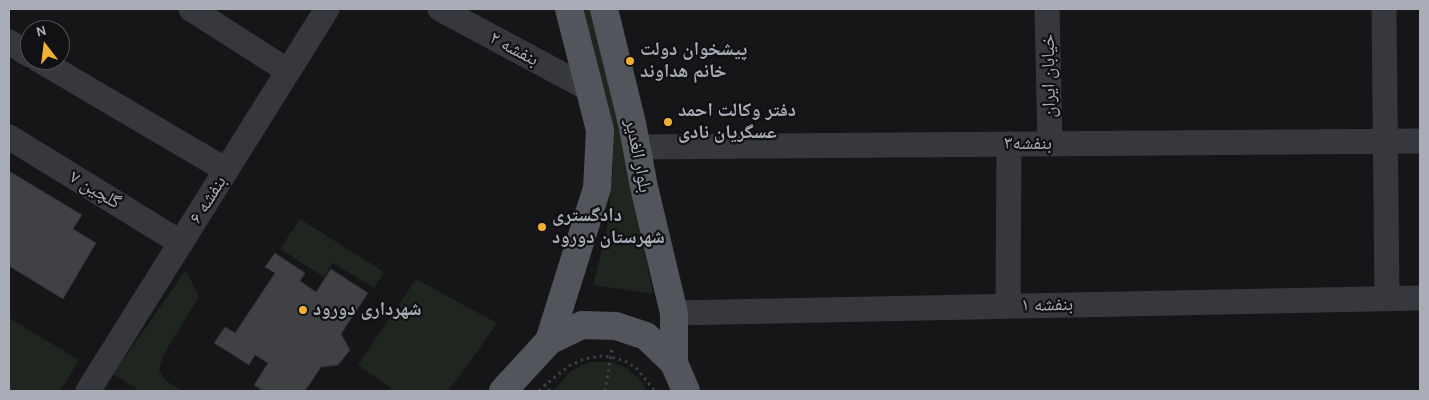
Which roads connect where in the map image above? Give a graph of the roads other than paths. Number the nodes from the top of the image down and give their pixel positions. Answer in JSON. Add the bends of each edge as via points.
{"nodes":[{"id":1,"x":191,"y":9,"type":"edge"},
{"id":2,"x":327,"y":9,"type":"edge"},
{"id":3,"x":440,"y":9,"type":"edge"},
{"id":4,"x":569,"y":9,"type":"edge"},
{"id":5,"x":604,"y":9,"type":"edge"},
{"id":6,"x":1047,"y":9,"type":"edge"},
{"id":7,"x":1384,"y":9,"type":"edge"},
{"id":8,"x":9,"y":42,"type":"edge"},
{"id":9,"x":20,"y":49,"type":"edge"},
{"id":10,"x":56,"y":70,"type":"edge"},
{"id":11,"x":288,"y":70,"type":"junction"},
{"id":12,"x":589,"y":89,"type":"junction"},
{"id":13,"x":9,"y":137,"type":"edge"},
{"id":14,"x":1385,"y":141,"type":"junction"},
{"id":15,"x":1420,"y":141,"type":"edge"},
{"id":16,"x":1010,"y":144,"type":"junction"},
{"id":17,"x":1050,"y":144,"type":"junction"},
{"id":18,"x":636,"y":147,"type":"junction"},
{"id":19,"x":226,"y":170,"type":"junction"},
{"id":20,"x":181,"y":243,"type":"junction"},
{"id":21,"x":1387,"y":298,"type":"junction"},
{"id":22,"x":1420,"y":298,"type":"edge"},
{"id":23,"x":1008,"y":306,"type":"junction"},
{"id":24,"x":674,"y":313,"type":"junction"},
{"id":25,"x":549,"y":342,"type":"junction"},
{"id":26,"x":683,"y":381,"type":"edge"},
{"id":27,"x":88,"y":391,"type":"edge"},
{"id":28,"x":504,"y":391,"type":"edge"}],
"edges":[{"from":1,"to":11,"type":"street"},
{"from":2,"to":11,"type":"street","name":"بنفشه ۶"},
{"from":3,"to":12,"type":"street","name":"بنفشه ۲"},
{"from":4,"to":12,"type":"main road","name":"بلوار الغدیر"},
{"from":5,"to":18,"type":"main road","name":"بلوار الغدیر"},
{"from":6,"to":17,"type":"street","name":"خیابان ایران"},
{"from":7,"to":14,"type":"street"},
{"from":8,"to":9,"type":"street"},
{"from":10,"to":19,"type":"street"},
{"from":11,"to":19,"type":"street","name":"بنفشه ۶"},
{"from":12,"to":25,"type":"main road","name":"بلوار الغدیر","via":[[600,130],[597,188]]},
{"from":13,"to":20,"type":"street","name":"گلچین ۷"},
{"from":14,"to":15,"type":"street","name":"بنفشه۳"},
{"from":14,"to":17,"type":"street","name":"بنفشه۳"},
{"from":14,"to":21,"type":"street"},
{"from":16,"to":17,"type":"street","name":"بنفشه۳"},
{"from":16,"to":18,"type":"street","name":"بنفشه۳"},
{"from":16,"to":23,"type":"street"},
{"from":18,"to":24,"type":"main road","name":"بلوار الغدیر"},
{"from":19,"to":20,"type":"street","name":"بنفشه ۶"},
{"from":20,"to":27,"type":"street","name":"بنفشه ۶"},
{"from":21,"to":22,"type":"street","name":"بنفشه ۱"},
{"from":21,"to":23,"type":"street","name":"بنفشه ۱"},
{"from":23,"to":24,"type":"street","name":"بنفشه ۱"},
{"from":24,"to":26,"type":"main road","name":"بلوار الغدیر"},
{"from":25,"to":26,"type":"main road","via":[[582,325],[616,326],[646,336]]},
{"from":25,"to":28,"type":"main road"}]}
